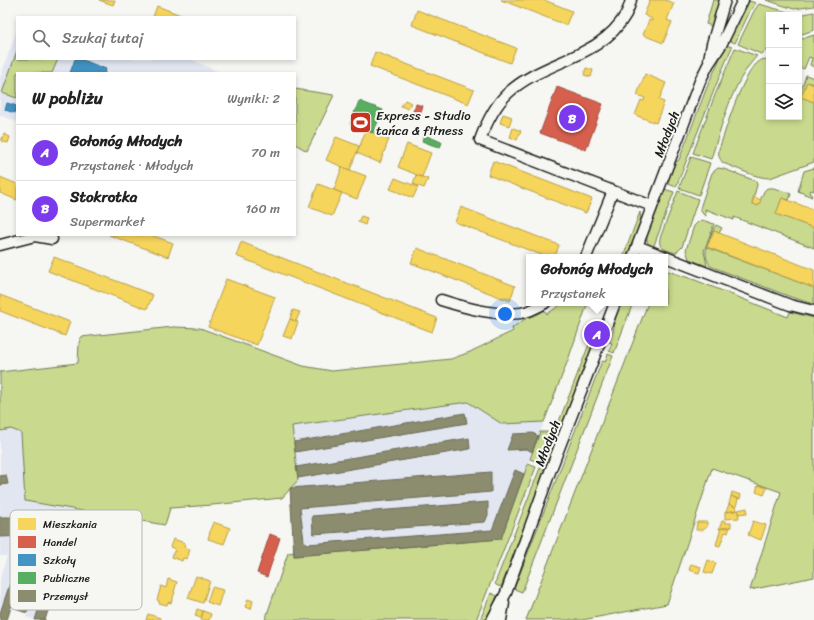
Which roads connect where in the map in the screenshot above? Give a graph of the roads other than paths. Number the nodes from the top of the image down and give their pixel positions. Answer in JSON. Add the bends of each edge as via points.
{"nodes":[{"id":1,"x":631,"y":0,"type":"edge"},
{"id":2,"x":725,"y":0,"type":"edge"},
{"id":3,"x":743,"y":0,"type":"edge"},
{"id":4,"x":708,"y":65,"type":"junction"},
{"id":5,"x":613,"y":191,"type":"junction"},
{"id":6,"x":652,"y":206,"type":"junction"},
{"id":7,"x":52,"y":239,"type":"dead end"},
{"id":8,"x":0,"y":245,"type":"edge"},
{"id":9,"x":637,"y":246,"type":"junction"},
{"id":10,"x":587,"y":254,"type":"edge"},
{"id":11,"x":634,"y":254,"type":"edge"},
{"id":12,"x":658,"y":254,"type":"edge"},
{"id":13,"x":668,"y":258,"type":"edge"},
{"id":14,"x":441,"y":300,"type":"dead end"},
{"id":15,"x":538,"y":306,"type":"edge"},
{"id":16,"x":614,"y":306,"type":"edge"},
{"id":17,"x":814,"y":311,"type":"edge"},
{"id":18,"x":506,"y":593,"type":"junction"},
{"id":19,"x":492,"y":620,"type":"edge"},
{"id":20,"x":501,"y":620,"type":"edge"}],
"edges":[{"from":1,"to":5,"type":"street","via":[[626,14],[605,39],[584,52],[532,76],[508,93],[489,120],[480,140]]},
{"from":2,"to":4,"type":"street","name":"Młodych"},
{"from":3,"to":4,"type":"street","name":"Młodych"},
{"from":4,"to":6,"type":"street","name":"Młodych"},
{"from":5,"to":6,"type":"street"},
{"from":5,"to":10,"type":"street"},
{"from":6,"to":9,"type":"street","name":"Młodych"},
{"from":7,"to":8,"type":"street","via":[[35,236]]},
{"from":9,"to":11,"type":"street","name":"Młodych"},
{"from":9,"to":12,"type":"street"},
{"from":13,"to":17,"type":"street"},
{"from":14,"to":15,"type":"street","via":[[469,309],[507,313],[523,312]]},
{"from":16,"to":18,"type":"street","name":"Młodych"},
{"from":18,"to":19,"type":"street","name":"Młodych"},
{"from":18,"to":20,"type":"street","name":"Młodych"}]}
